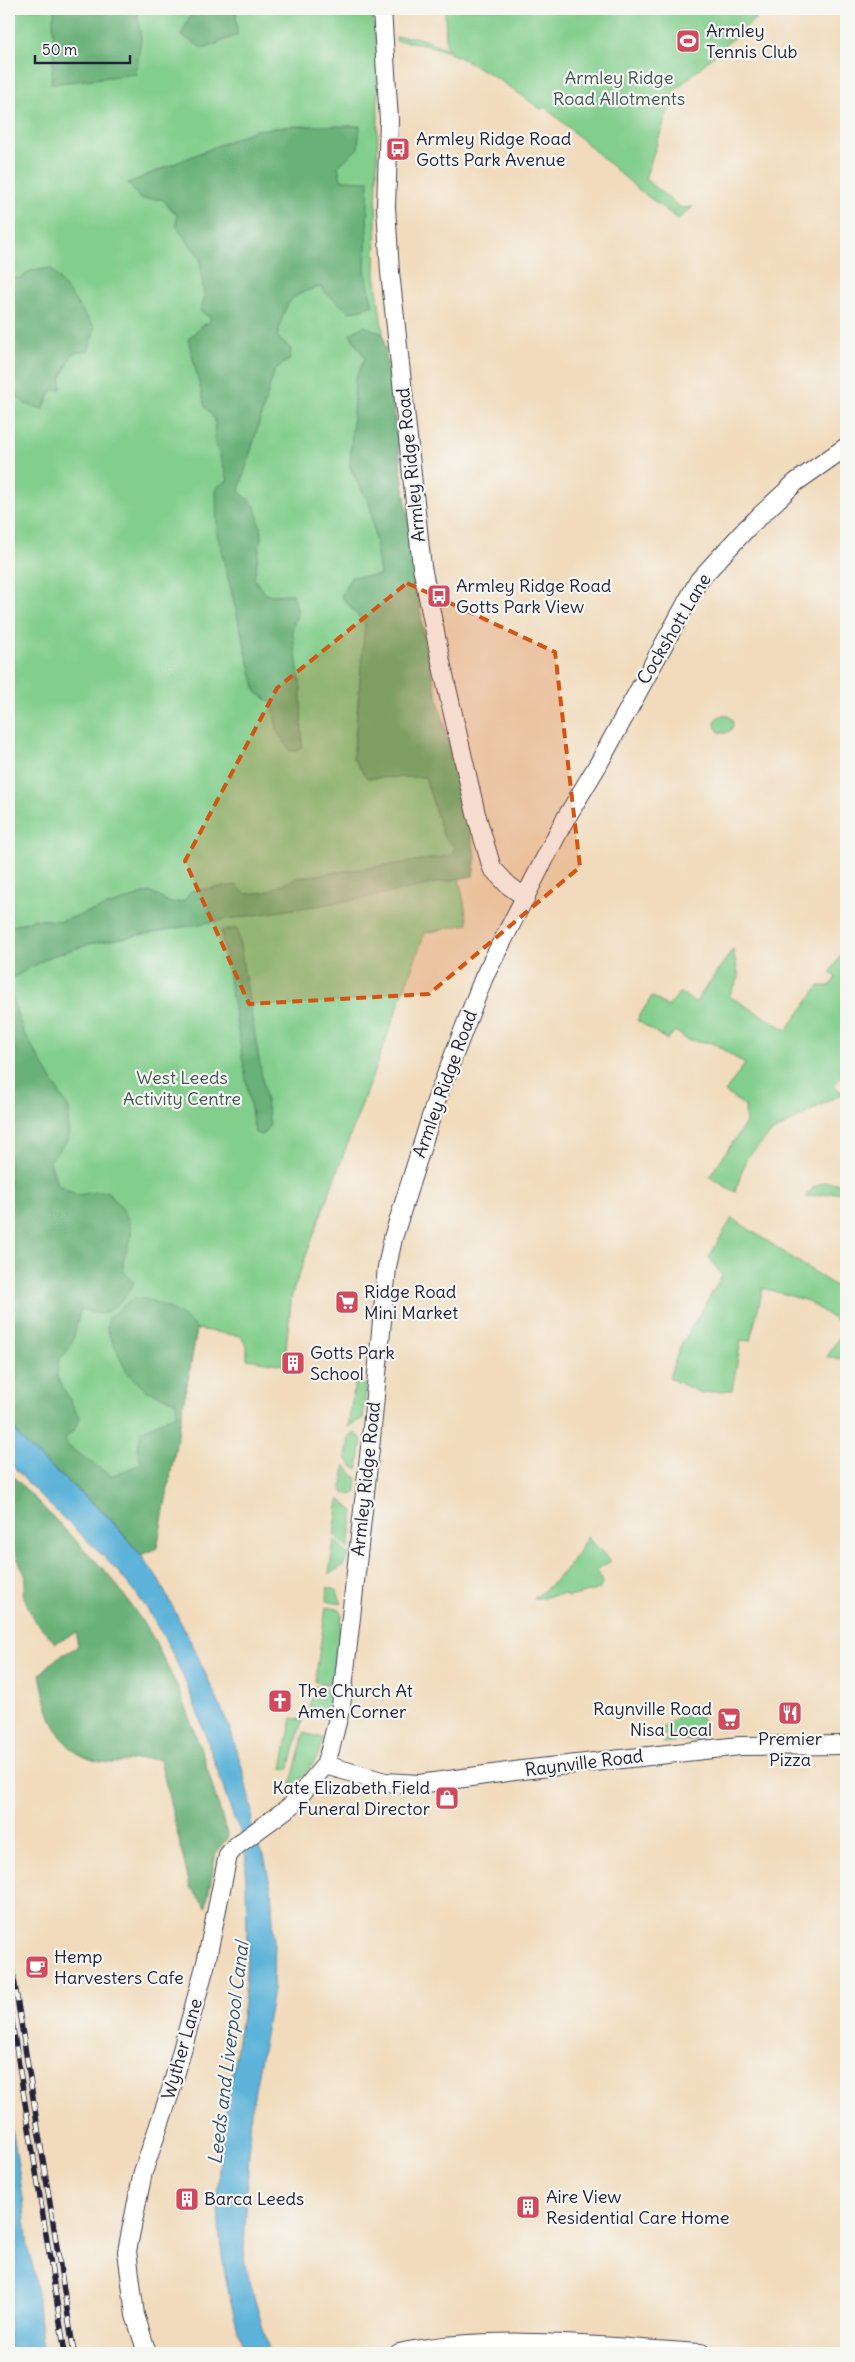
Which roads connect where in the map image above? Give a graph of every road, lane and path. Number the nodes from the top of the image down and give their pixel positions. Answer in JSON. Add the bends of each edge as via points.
{"nodes":[{"id":1,"x":382,"y":9,"type":"edge"},
{"id":2,"x":846,"y":447,"type":"edge"},
{"id":3,"x":563,"y":823,"type":"joint"},
{"id":4,"x":526,"y":898,"type":"junction"},
{"id":5,"x":846,"y":1745,"type":"edge"},
{"id":6,"x":325,"y":1765,"type":"junction"},
{"id":7,"x":314,"y":1781,"type":"joint"},
{"id":8,"x":147,"y":2353,"type":"edge"},
{"id":9,"x":399,"y":2353,"type":"edge"},
{"id":10,"x":701,"y":2353,"type":"edge"}],
"edges":[{"from":1,"to":4,"type":"street","name":"Armley Ridge Road","via":[[389,121],[386,207],[390,272],[422,567],[440,662],[492,868]]},
{"from":2,"to":3,"type":"street","name":"Cockshott Lane","via":[[796,482],[746,528],[699,580]]},
{"from":3,"to":4,"type":"street","name":"Armley Ridge Road"},
{"from":4,"to":6,"type":"street","name":"Armley Ridge Road","via":[[484,977],[448,1068],[393,1238],[387,1267],[341,1706]]},
{"from":5,"to":6,"type":"street","name":"Raynville Road","via":[[740,1746],[419,1784],[385,1782]]},
{"from":6,"to":7,"type":"street","name":"Armley Ridge Road"},
{"from":7,"to":8,"type":"street","name":"Wyther Lane","via":[[292,1805],[236,1846],[225,1864],[206,1963],[171,2090],[144,2172],[127,2251],[135,2315]]},
{"from":9,"to":10,"type":"street","via":[[478,2344]]}]}
